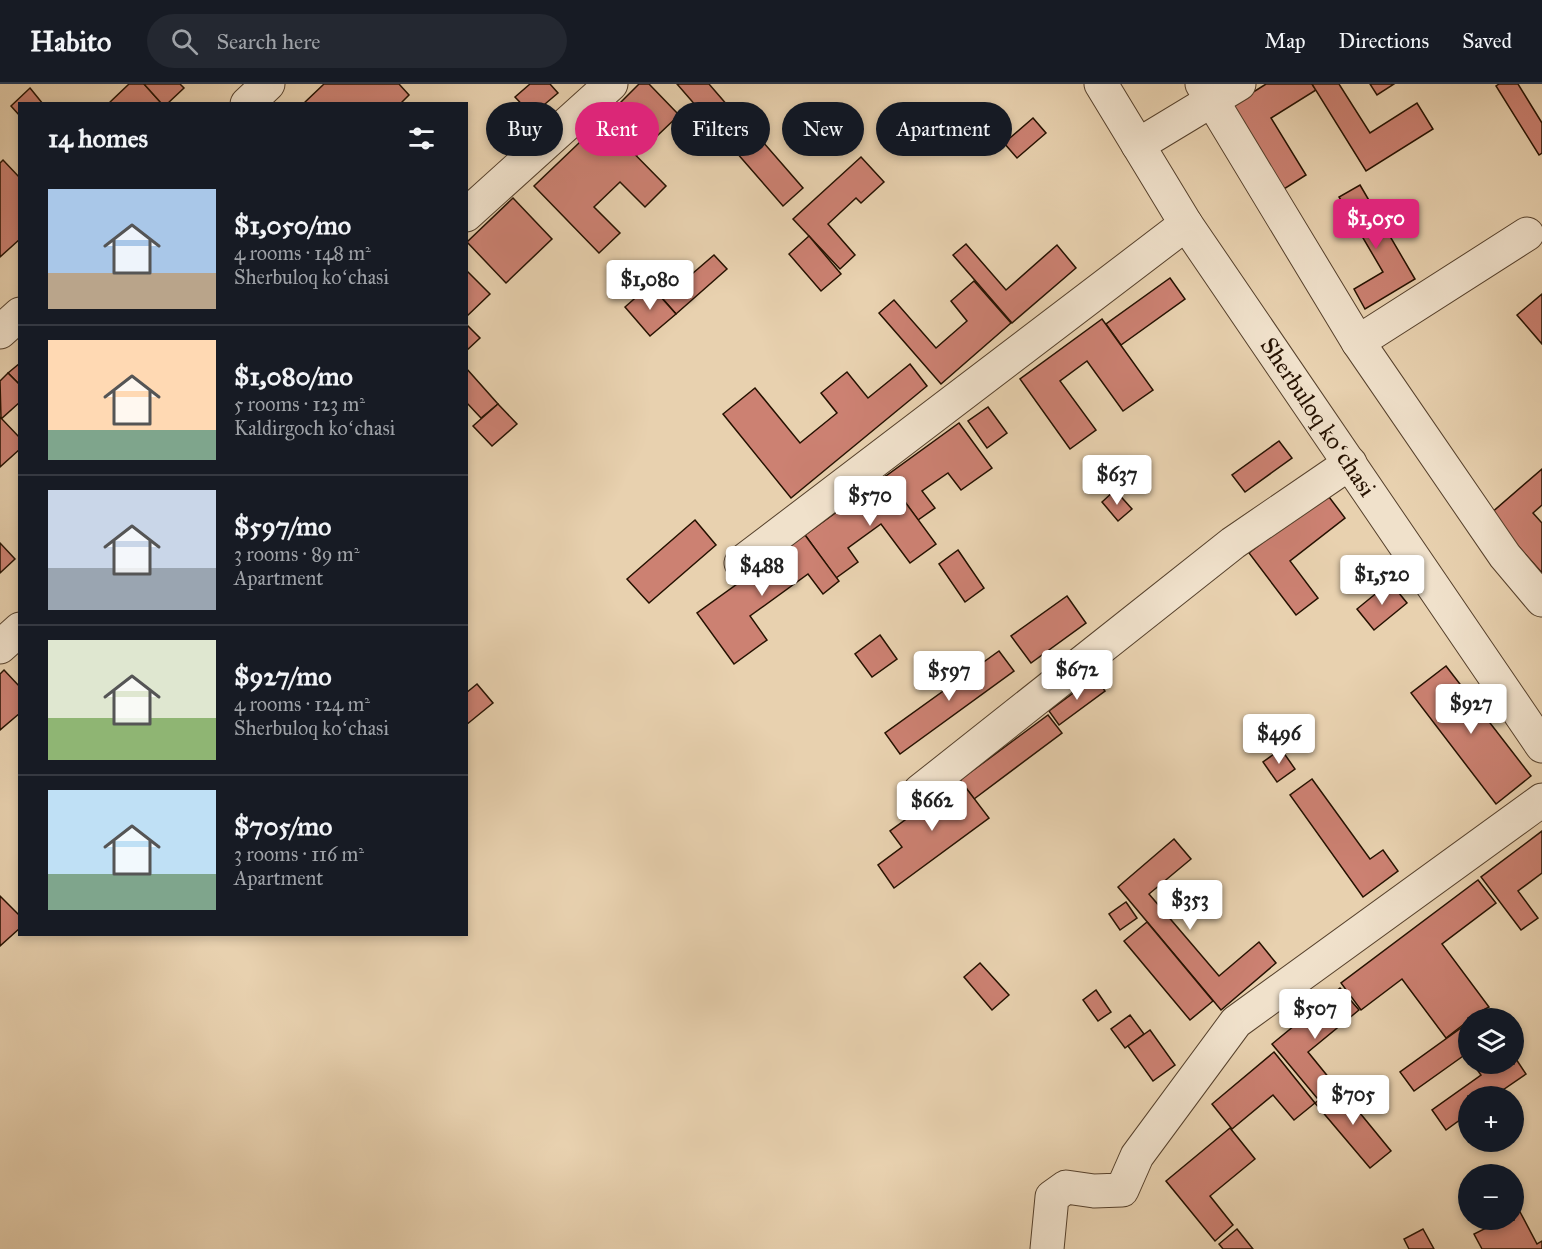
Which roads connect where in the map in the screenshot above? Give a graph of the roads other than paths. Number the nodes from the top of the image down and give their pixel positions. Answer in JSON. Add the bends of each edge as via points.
{"nodes":[{"id":1,"x":268,"y":84,"type":"edge"},
{"id":2,"x":611,"y":84,"type":"edge"},
{"id":3,"x":1101,"y":84,"type":"edge"},
{"id":4,"x":1218,"y":90,"type":"edge"},
{"id":5,"x":249,"y":102,"type":"edge"},
{"id":6,"x":1138,"y":145,"type":"junction"},
{"id":7,"x":468,"y":213,"type":"edge"},
{"id":8,"x":1186,"y":224,"type":"junction"},
{"id":9,"x":1527,"y":234,"type":"dead end"},
{"id":10,"x":18,"y":316,"type":"edge"},
{"id":11,"x":0,"y":332,"type":"edge"},
{"id":12,"x":1358,"y":342,"type":"junction"},
{"id":13,"x":1350,"y":463,"type":"junction"},
{"id":14,"x":741,"y":563,"type":"dead end"},
{"id":15,"x":1542,"y":600,"type":"edge"},
{"id":16,"x":18,"y":631,"type":"edge"},
{"id":17,"x":0,"y":647,"type":"edge"},
{"id":18,"x":1542,"y":746,"type":"edge"},
{"id":19,"x":920,"y":791,"type":"dead end"},
{"id":20,"x":1542,"y":800,"type":"edge"},
{"id":21,"x":1047,"y":1249,"type":"edge"}],
"edges":[{"from":1,"to":5,"type":"street"},
{"from":2,"to":7,"type":"street"},
{"from":3,"to":6,"type":"street","name":"Sherbuloq koʻchasi"},
{"from":4,"to":6,"type":"street"},
{"from":4,"to":12,"type":"street"},
{"from":6,"to":8,"type":"street","name":"Sherbuloq koʻchasi"},
{"from":8,"to":13,"type":"street","name":"Sherbuloq koʻchasi"},
{"from":8,"to":14,"type":"street"},
{"from":9,"to":12,"type":"street"},
{"from":10,"to":11,"type":"street"},
{"from":12,"to":15,"type":"street","via":[[1505,556]]},
{"from":13,"to":18,"type":"street","name":"Sherbuloq koʻchasi"},
{"from":13,"to":19,"type":"street","via":[[1233,543]]},
{"from":16,"to":17,"type":"street"},
{"from":20,"to":21,"type":"street","via":[[1236,1022],[1143,1147],[1122,1190],[1066,1187],[1052,1197]]}]}
